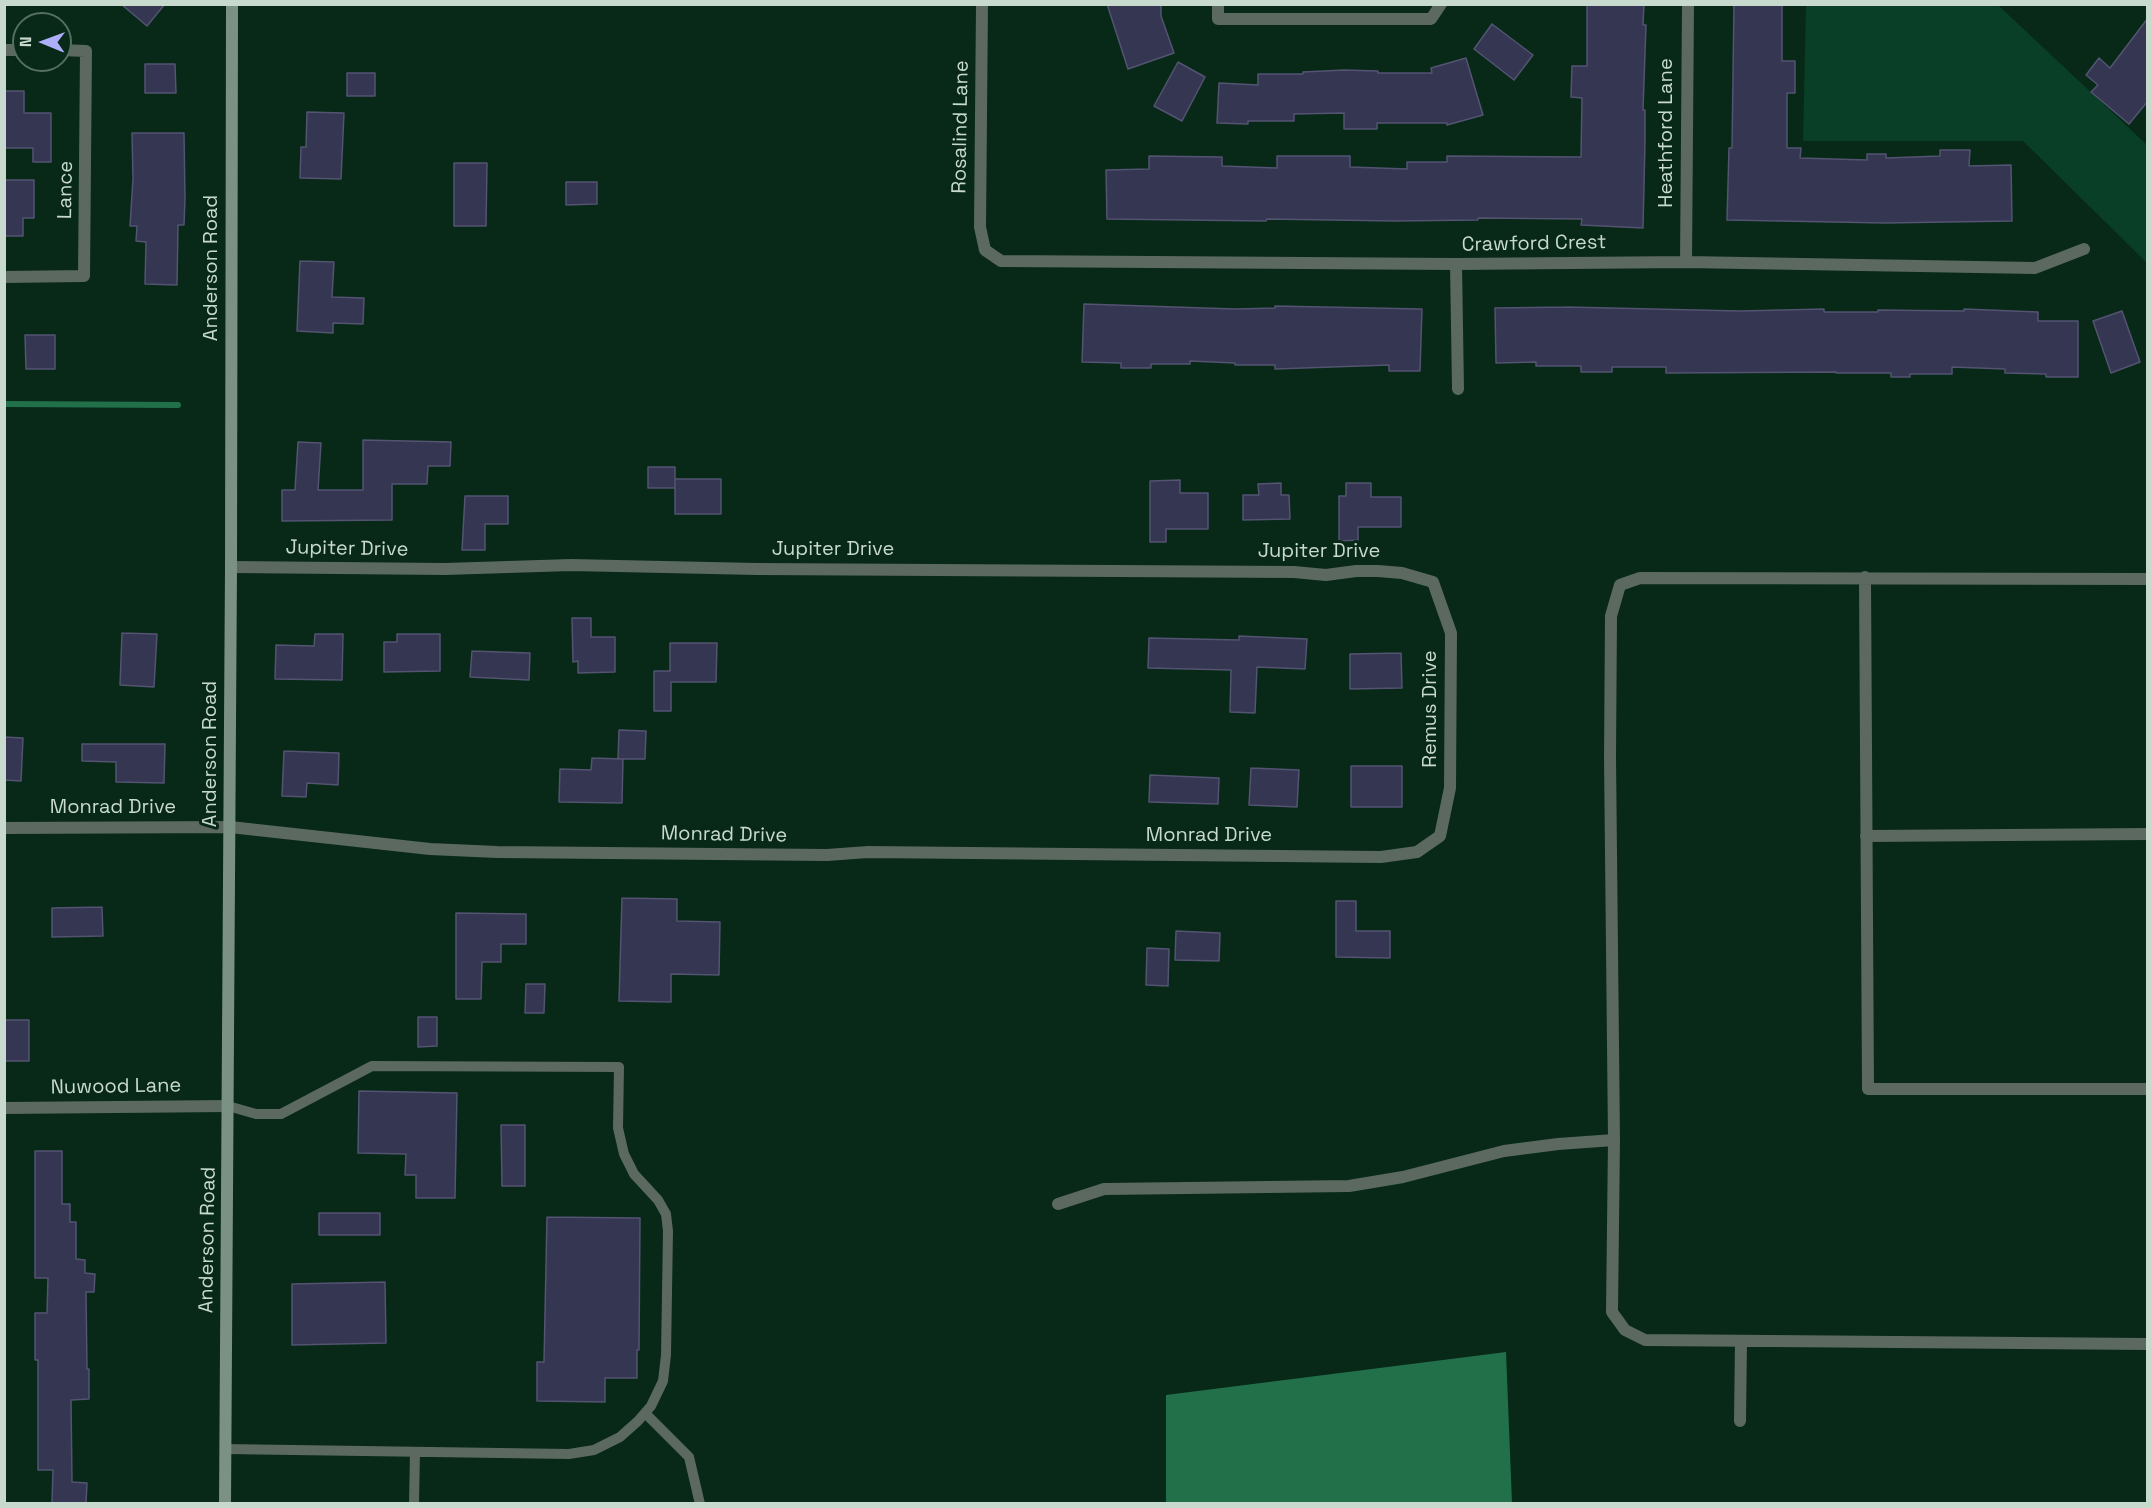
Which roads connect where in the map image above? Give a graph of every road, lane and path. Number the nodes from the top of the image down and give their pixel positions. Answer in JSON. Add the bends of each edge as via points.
{"nodes":[{"id":1,"x":232,"y":4,"type":"edge"},
{"id":2,"x":982,"y":4,"type":"edge"},
{"id":3,"x":1218,"y":4,"type":"edge"},
{"id":4,"x":1441,"y":4,"type":"edge"},
{"id":5,"x":1688,"y":4,"type":"edge"},
{"id":6,"x":72,"y":50,"type":"edge"},
{"id":7,"x":2084,"y":249,"type":"dead end"},
{"id":8,"x":985,"y":250,"type":"joint"},
{"id":9,"x":1686,"y":262,"type":"junction"},
{"id":10,"x":1456,"y":264,"type":"junction"},
{"id":11,"x":4,"y":277,"type":"edge"},
{"id":12,"x":1458,"y":389,"type":"dead end"},
{"id":13,"x":231,"y":567,"type":"junction"},
{"id":14,"x":1865,"y":577,"type":"junction"},
{"id":15,"x":2148,"y":579,"type":"edge"},
{"id":16,"x":1433,"y":582,"type":"joint"},
{"id":17,"x":230,"y":826,"type":"junction"},
{"id":18,"x":4,"y":828,"type":"edge"},
{"id":19,"x":2148,"y":834,"type":"edge"},
{"id":20,"x":1438,"y":837,"type":"joint"},
{"id":21,"x":1866,"y":837,"type":"junction"},
{"id":22,"x":2148,"y":1089,"type":"edge"},
{"id":23,"x":228,"y":1106,"type":"junction"},
{"id":24,"x":4,"y":1108,"type":"edge"},
{"id":25,"x":1614,"y":1140,"type":"junction"},
{"id":26,"x":1058,"y":1204,"type":"dead end"},
{"id":27,"x":1741,"y":1341,"type":"junction"},
{"id":28,"x":2148,"y":1344,"type":"edge"},
{"id":29,"x":645,"y":1413,"type":"junction"},
{"id":30,"x":1740,"y":1421,"type":"dead end"},
{"id":31,"x":225,"y":1449,"type":"junction"},
{"id":32,"x":415,"y":1452,"type":"junction"},
{"id":33,"x":225,"y":1503,"type":"edge"},
{"id":34,"x":414,"y":1503,"type":"edge"},
{"id":35,"x":700,"y":1503,"type":"edge"}],
"edges":[{"from":1,"to":13,"type":"street","name":"Anderson Road"},
{"from":2,"to":8,"type":"street","name":"Rosalind Lane","via":[[980,227]]},
{"from":3,"to":4,"type":"street","via":[[1218,19],[1431,19]]},
{"from":5,"to":9,"type":"street","name":"Heathford Lane"},
{"from":6,"to":11,"type":"street","name":"Lance","via":[[86,51],[84,276]]},
{"from":7,"to":9,"type":"street","name":"Crawford Crest","via":[[2035,268]]},
{"from":8,"to":10,"type":"street","name":"Crawford Crest","via":[[1001,261]]},
{"from":9,"to":10,"type":"street","name":"Crawford Crest"},
{"from":10,"to":12,"type":"street"},
{"from":13,"to":16,"type":"street","name":"Jupiter Drive","via":[[445,569],[571,565],[1326,575],[1367,571],[1402,573]]},
{"from":13,"to":17,"type":"street","name":"Anderson Road"},
{"from":14,"to":15,"type":"street"},
{"from":14,"to":21,"type":"street"},
{"from":14,"to":25,"type":"street","via":[[1640,578],[1620,585],[1611,616]]},
{"from":16,"to":20,"type":"street","name":"Remus Drive","via":[[1451,633],[1450,788]]},
{"from":17,"to":18,"type":"street","name":"Monrad Drive"},
{"from":17,"to":20,"type":"street","name":"Monrad Drive","via":[[430,849],[709,854],[1382,857],[1417,852]]},
{"from":17,"to":23,"type":"street","name":"Anderson Road"},
{"from":19,"to":21,"type":"street"},
{"from":21,"to":22,"type":"street","via":[[1868,1089]]},
{"from":23,"to":24,"type":"street","name":"Nuwood Lane"},
{"from":23,"to":29,"type":"lane","via":[[256,1114],[281,1113],[372,1066],[619,1067],[618,1128],[624,1154],[634,1174],[666,1214],[668,1231],[663,1381]]},
{"from":23,"to":31,"type":"street","name":"Anderson Road"},
{"from":25,"to":26,"type":"street","via":[[1504,1151],[1403,1177],[1349,1186],[1104,1189]]},
{"from":25,"to":27,"type":"street","via":[[1612,1312],[1625,1330],[1645,1340]]},
{"from":27,"to":28,"type":"street"},
{"from":27,"to":30,"type":"street"},
{"from":29,"to":32,"type":"lane","via":[[620,1437],[578,1453]]},
{"from":29,"to":35,"type":"lane","via":[[689,1457]]},
{"from":31,"to":32,"type":"lane"},
{"from":31,"to":33,"type":"street","name":"Anderson Road"},
{"from":32,"to":34,"type":"lane"}]}
